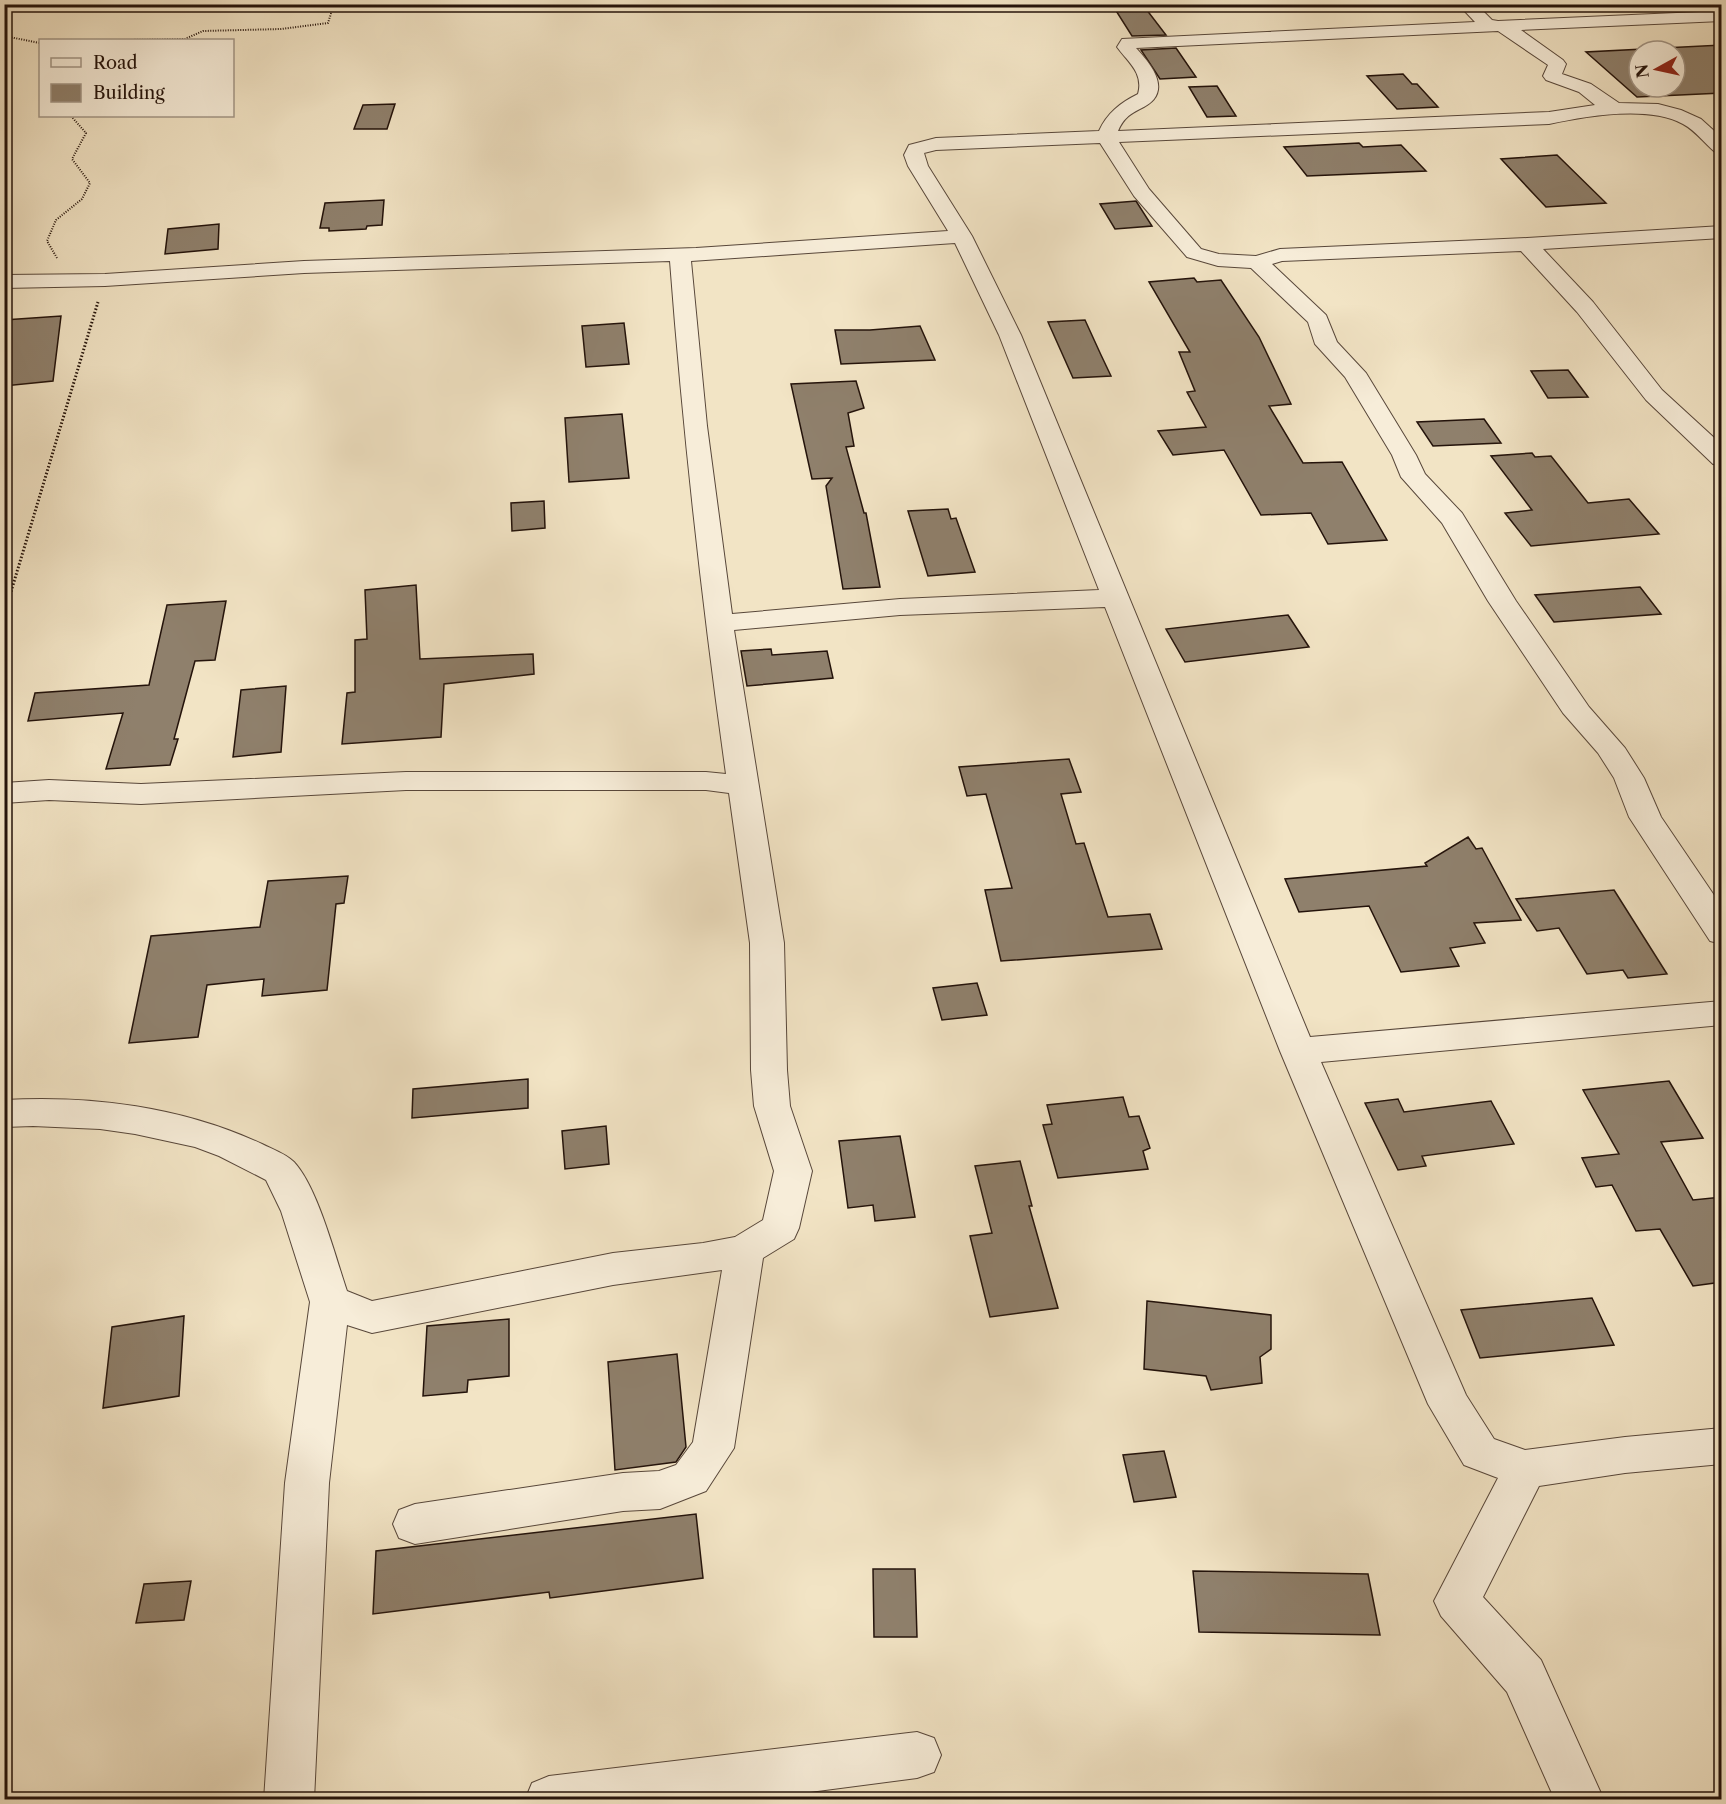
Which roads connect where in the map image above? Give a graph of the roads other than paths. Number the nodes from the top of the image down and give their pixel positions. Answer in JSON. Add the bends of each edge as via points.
{"nodes":[{"id":1,"x":1466,"y":4,"type":"edge"},
{"id":2,"x":1722,"y":16,"type":"edge"},
{"id":3,"x":1506,"y":27,"type":"junction"},
{"id":4,"x":1619,"y":110,"type":"junction"},
{"id":5,"x":1710,"y":114,"type":"dead end"},
{"id":6,"x":1675,"y":115,"type":"junction"},
{"id":7,"x":1107,"y":138,"type":"junction"},
{"id":8,"x":1722,"y":148,"type":"edge"},
{"id":9,"x":1722,"y":232,"type":"edge"},
{"id":10,"x":962,"y":236,"type":"junction"},
{"id":11,"x":1527,"y":244,"type":"junction"},
{"id":12,"x":680,"y":255,"type":"junction"},
{"id":13,"x":1257,"y":262,"type":"junction"},
{"id":14,"x":4,"y":282,"type":"edge"},
{"id":15,"x":1722,"y":459,"type":"edge"},
{"id":16,"x":1114,"y":598,"type":"junction"},
{"id":17,"x":719,"y":623,"type":"junction"},
{"id":18,"x":743,"y":785,"type":"junction"},
{"id":19,"x":4,"y":793,"type":"edge"},
{"id":20,"x":1722,"y":933,"type":"edge"},
{"id":21,"x":1722,"y":1013,"type":"edge"},
{"id":22,"x":1298,"y":1051,"type":"junction"},
{"id":23,"x":4,"y":1114,"type":"edge"},
{"id":24,"x":746,"y":1250,"type":"junction"},
{"id":25,"x":330,"y":1302,"type":"junction"},
{"id":26,"x":1722,"y":1446,"type":"edge"},
{"id":27,"x":1525,"y":1469,"type":"junction"},
{"id":28,"x":415,"y":1524,"type":"dead end"},
{"id":29,"x":917,"y":1755,"type":"dead end"},
{"id":30,"x":289,"y":1800,"type":"edge"},
{"id":31,"x":549,"y":1800,"type":"edge"},
{"id":32,"x":1580,"y":1800,"type":"edge"}],
"edges":[{"from":1,"to":3,"type":"street","via":[[1487,25]]},
{"from":2,"to":3,"type":"street"},
{"from":3,"to":4,"type":"street","via":[[1557,64],[1552,76],[1585,88]]},
{"from":3,"to":7,"type":"street","via":[[1128,43],[1125,47],[1148,76],[1150,88],[1146,97],[1115,116]]},
{"from":4,"to":6,"type":"street","via":[[1656,108]]},
{"from":4,"to":7,"type":"street","via":[[1548,118]]},
{"from":5,"to":6,"type":"street"},
{"from":6,"to":8,"type":"street","via":[[1691,120]]},
{"from":7,"to":10,"type":"street","via":[[936,144],[916,149],[918,166]]},
{"from":7,"to":13,"type":"street","via":[[1141,192],[1194,252],[1218,260]]},
{"from":9,"to":11,"type":"street"},
{"from":10,"to":12,"type":"street"},
{"from":10,"to":16,"type":"street","via":[[1010,335]]},
{"from":11,"to":13,"type":"street","via":[[1280,255]]},
{"from":11,"to":15,"type":"street","via":[[1585,307],[1654,395]]},
{"from":12,"to":14,"type":"street","via":[[304,267],[105,280]]},
{"from":12,"to":17,"type":"street","via":[[695,426]]},
{"from":13,"to":20,"type":"street","via":[[1318,320],[1326,344],[1354,373],[1414,477],[1454,519],[1502,602],[1578,713],[1610,748],[1629,778],[1645,817]]},
{"from":16,"to":17,"type":"street","via":[[900,607]]},
{"from":16,"to":22,"type":"street"},
{"from":17,"to":18,"type":"street"},
{"from":18,"to":19,"type":"street","via":[[706,781],[406,781],[141,794],[49,790]]},
{"from":18,"to":24,"type":"street","via":[[767,943],[772,1106],[793,1171],[780,1228]]},
{"from":21,"to":22,"type":"street"},
{"from":22,"to":27,"type":"street","via":[[1449,1404],[1479,1452]]},
{"from":23,"to":25,"type":"street","via":[[100,1116],[175,1129],[237,1147],[280,1171],[298,1206]]},
{"from":24,"to":25,"type":"street","via":[[703,1260],[613,1269],[372,1317]]},
{"from":24,"to":28,"type":"street","via":[[713,1448],[691,1478],[660,1491],[622,1492]]},
{"from":25,"to":30,"type":"street","via":[[307,1483]]},
{"from":26,"to":27,"type":"street"},
{"from":27,"to":32,"type":"street","via":[[1458,1601],[1524,1676]]},
{"from":29,"to":31,"type":"street"}]}
